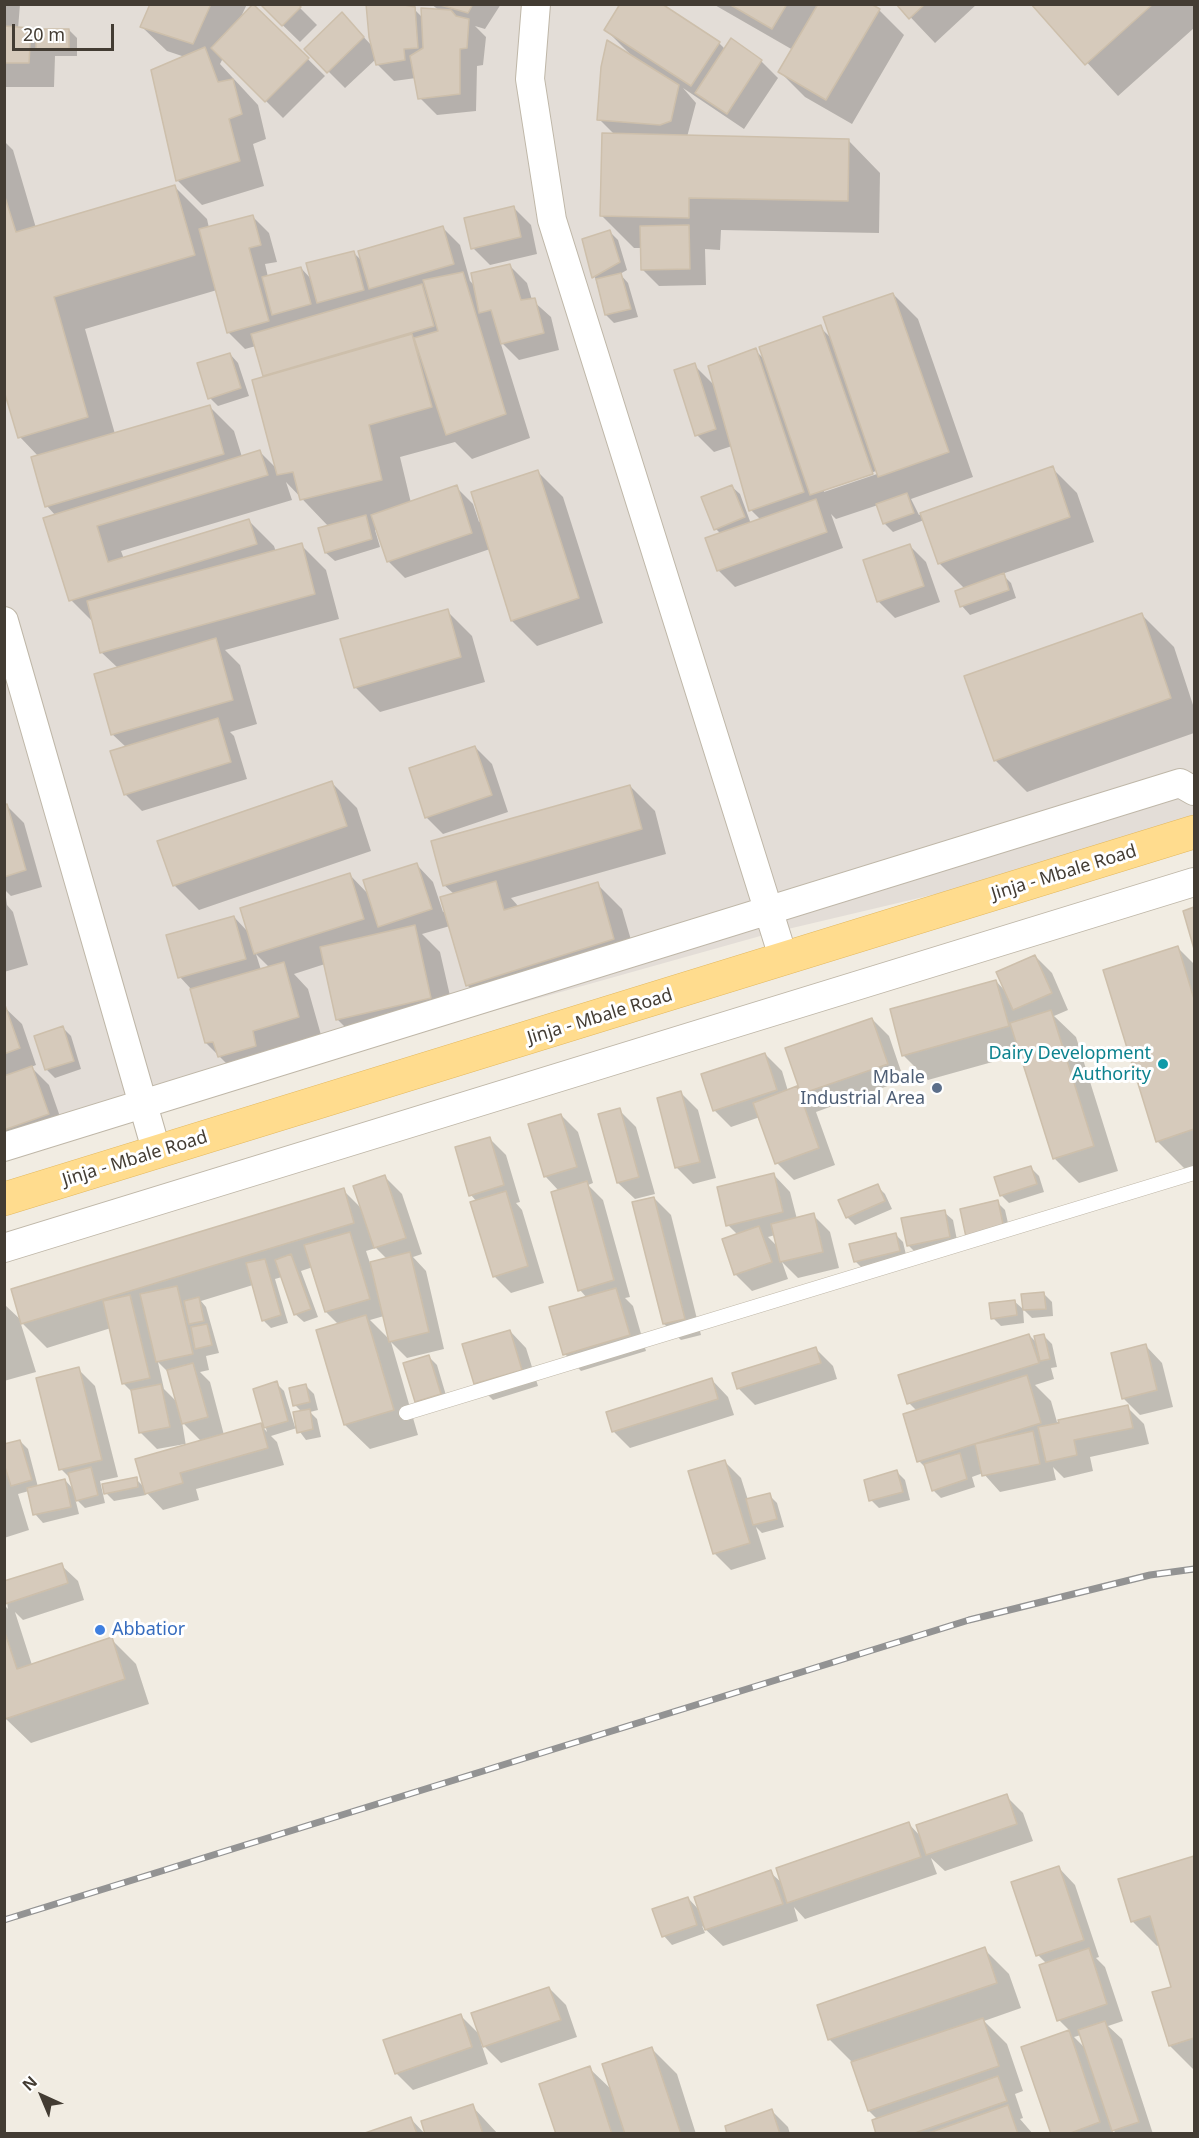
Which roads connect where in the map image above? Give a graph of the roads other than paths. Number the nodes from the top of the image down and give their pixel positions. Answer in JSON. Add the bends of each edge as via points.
{"nodes":[{"id":1,"x":536,"y":4,"type":"edge"},
{"id":2,"x":4,"y":621,"type":"edge"},
{"id":3,"x":1194,"y":791,"type":"edge"},
{"id":4,"x":1194,"y":832,"type":"edge"},
{"id":5,"x":1194,"y":882,"type":"edge"},
{"id":6,"x":769,"y":910,"type":"junction"},
{"id":7,"x":784,"y":960,"type":"junction"},
{"id":8,"x":142,"y":1104,"type":"junction"},
{"id":9,"x":4,"y":1147,"type":"edge"},
{"id":10,"x":157,"y":1153,"type":"junction"},
{"id":11,"x":1194,"y":1173,"type":"edge"},
{"id":12,"x":4,"y":1198,"type":"edge"},
{"id":13,"x":4,"y":1248,"type":"edge"},
{"id":14,"x":406,"y":1413,"type":"dead end"}],
"edges":[{"from":1,"to":6,"type":"street","via":[[530,79],[552,220]]},
{"from":2,"to":8,"type":"street"},
{"from":3,"to":6,"type":"street","via":[[1180,783]]},
{"from":4,"to":7,"type":"main road","name":"Jinja - Mbale Road"},
{"from":5,"to":13,"type":"street"},
{"from":6,"to":7,"type":"street"},
{"from":6,"to":8,"type":"street"},
{"from":7,"to":10,"type":"main road","name":"Jinja - Mbale Road"},
{"from":8,"to":9,"type":"street"},
{"from":8,"to":10,"type":"street"},
{"from":10,"to":12,"type":"main road","name":"Jinja - Mbale Road"},
{"from":11,"to":14,"type":"lane"}]}
